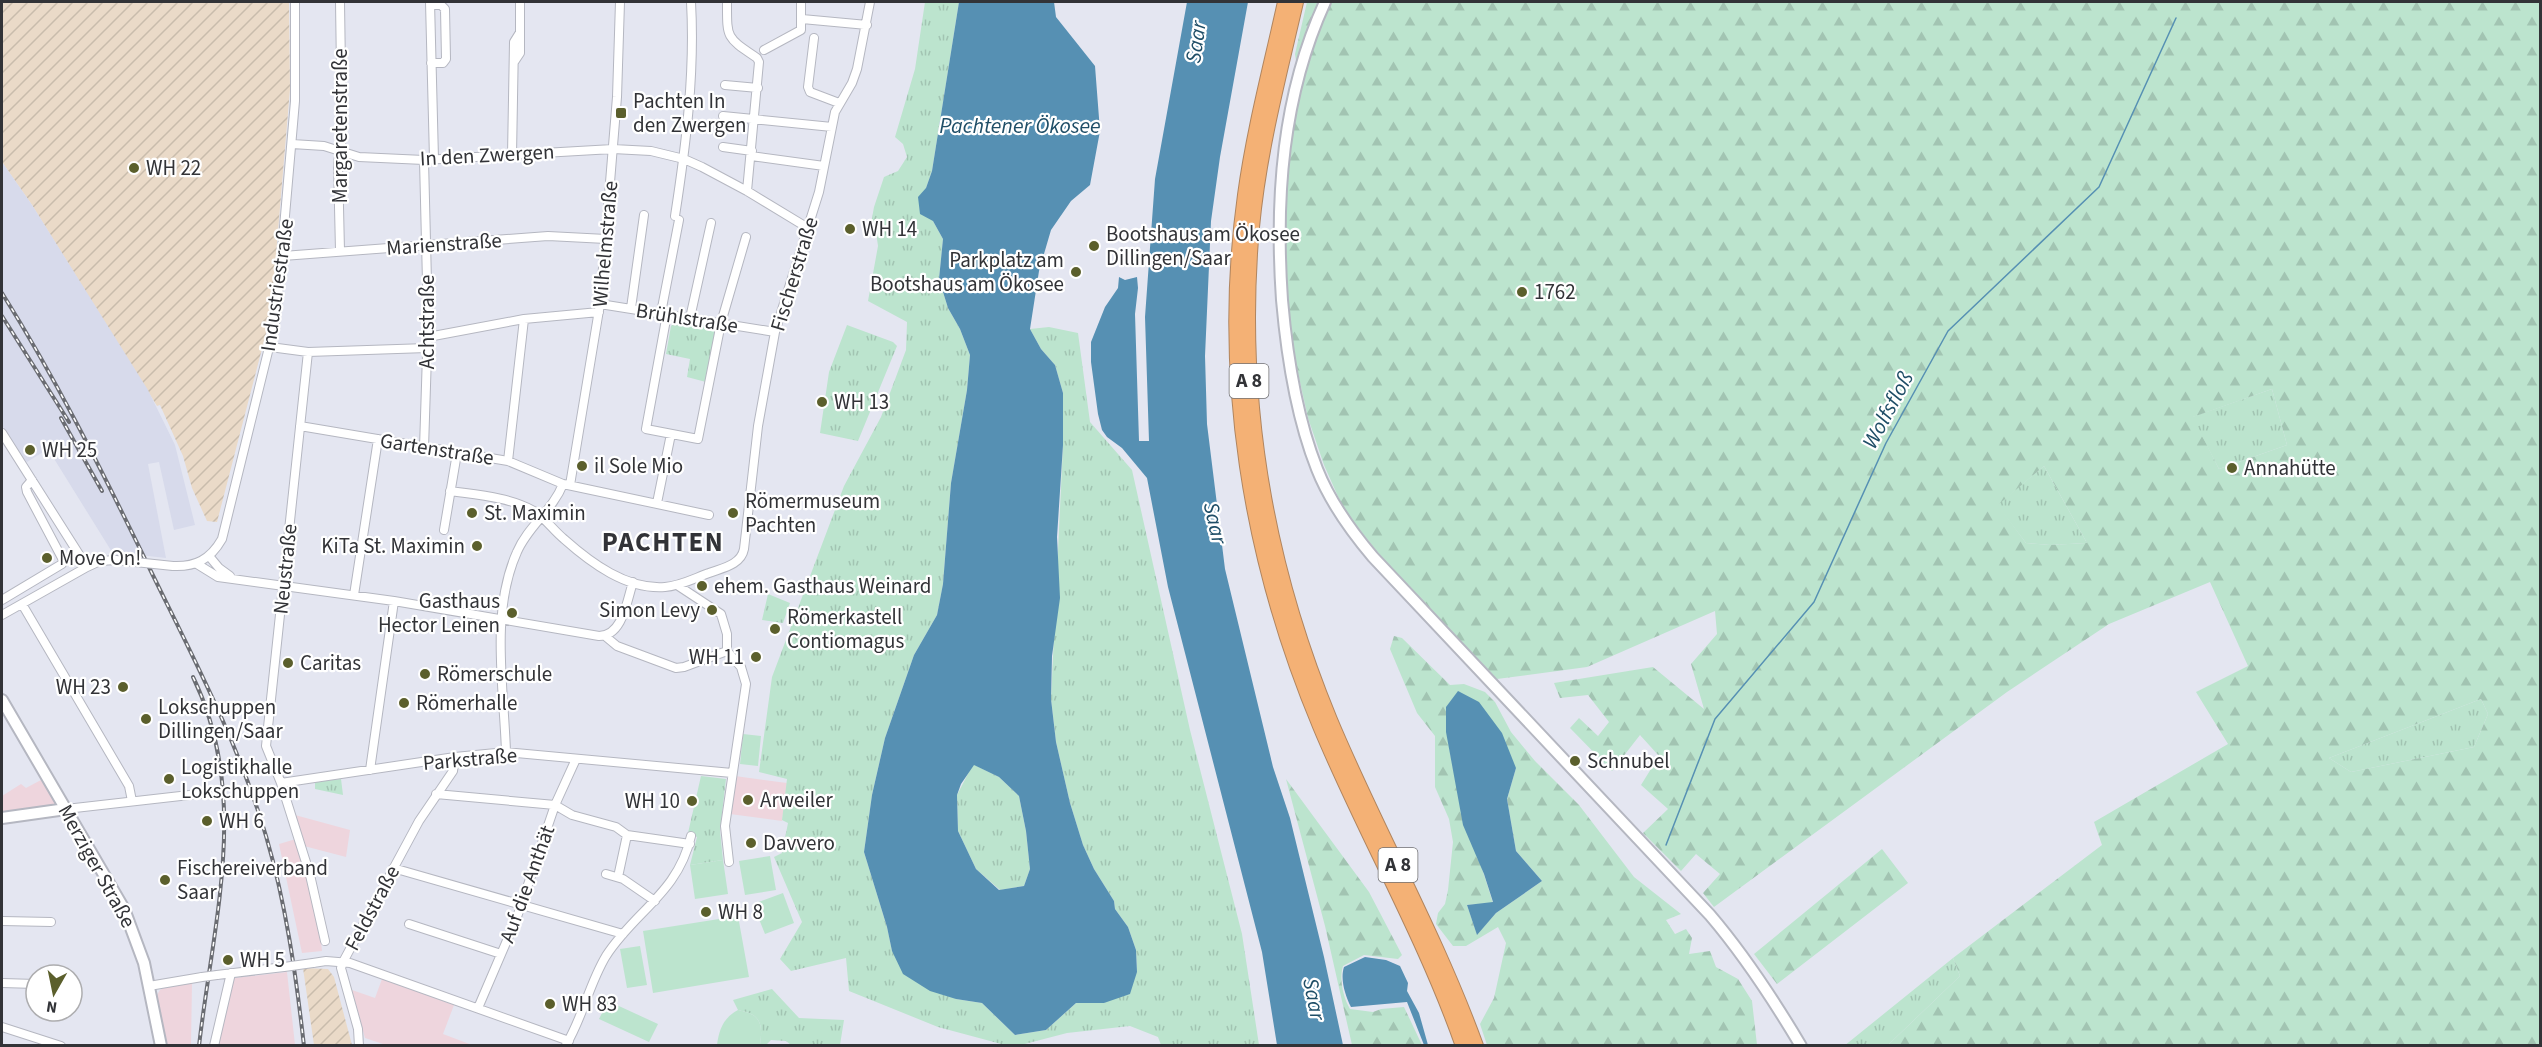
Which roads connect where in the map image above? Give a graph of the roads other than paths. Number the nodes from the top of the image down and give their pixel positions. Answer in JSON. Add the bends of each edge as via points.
{"nodes":[{"id":1,"x":295,"y":2,"type":"edge"},
{"id":2,"x":340,"y":2,"type":"edge"},
{"id":3,"x":520,"y":2,"type":"edge"},
{"id":4,"x":620,"y":2,"type":"edge"},
{"id":5,"x":691,"y":2,"type":"edge"},
{"id":6,"x":727,"y":2,"type":"edge"},
{"id":7,"x":801,"y":2,"type":"edge"},
{"id":8,"x":870,"y":2,"type":"edge"},
{"id":9,"x":1284,"y":2,"type":"edge"},
{"id":10,"x":1296,"y":2,"type":"edge"},
{"id":11,"x":1324,"y":2,"type":"edge"},
{"id":12,"x":430,"y":3,"type":"edge"},
{"id":13,"x":802,"y":19,"type":"junction"},
{"id":14,"x":867,"y":25,"type":"junction"},
{"id":15,"x":813,"y":38,"type":"dead end"},
{"id":16,"x":764,"y":50,"type":"dead end"},
{"id":17,"x":431,"y":63,"type":"junction"},
{"id":18,"x":725,"y":85,"type":"dead end"},
{"id":19,"x":758,"y":88,"type":"junction"},
{"id":20,"x":839,"y":103,"type":"junction"},
{"id":21,"x":723,"y":116,"type":"dead end"},
{"id":22,"x":755,"y":120,"type":"junction"},
{"id":23,"x":832,"y":127,"type":"junction"},
{"id":24,"x":292,"y":144,"type":"junction"},
{"id":25,"x":723,"y":147,"type":"dead end"},
{"id":26,"x":613,"y":149,"type":"junction"},
{"id":27,"x":340,"y":152,"type":"junction"},
{"id":28,"x":751,"y":154,"type":"junction"},
{"id":29,"x":512,"y":155,"type":"junction"},
{"id":30,"x":434,"y":159,"type":"junction"},
{"id":31,"x":684,"y":159,"type":"junction"},
{"id":32,"x":424,"y":160,"type":"junction"},
{"id":33,"x":824,"y":166,"type":"junction"},
{"id":34,"x":747,"y":191,"type":"junction"},
{"id":35,"x":644,"y":215,"type":"dead end"},
{"id":36,"x":711,"y":223,"type":"dead end"},
{"id":37,"x":808,"y":228,"type":"junction"},
{"id":38,"x":746,"y":237,"type":"dead end"},
{"id":39,"x":606,"y":239,"type":"junction"},
{"id":40,"x":426,"y":245,"type":"junction"},
{"id":41,"x":340,"y":251,"type":"junction"},
{"id":42,"x":283,"y":256,"type":"junction"},
{"id":43,"x":599,"y":308,"type":"junction"},
{"id":44,"x":631,"y":308,"type":"junction"},
{"id":45,"x":664,"y":314,"type":"junction"},
{"id":46,"x":690,"y":318,"type":"junction"},
{"id":47,"x":524,"y":319,"type":"junction"},
{"id":48,"x":721,"y":323,"type":"junction"},
{"id":49,"x":775,"y":332,"type":"junction"},
{"id":50,"x":428,"y":337,"type":"junction"},
{"id":51,"x":270,"y":347,"type":"junction"},
{"id":52,"x":428,"y":348,"type":"junction"},
{"id":53,"x":308,"y":352,"type":"junction"},
{"id":54,"x":300,"y":426,"type":"junction"},
{"id":55,"x":2,"y":433,"type":"edge"},
{"id":56,"x":671,"y":434,"type":"junction"},
{"id":57,"x":378,"y":439,"type":"junction"},
{"id":58,"x":424,"y":447,"type":"junction"},
{"id":59,"x":457,"y":453,"type":"junction"},
{"id":60,"x":508,"y":460,"type":"junction"},
{"id":61,"x":32,"y":480,"type":"junction"},
{"id":62,"x":566,"y":484,"type":"junction"},
{"id":63,"x":450,"y":491,"type":"junction"},
{"id":64,"x":657,"y":503,"type":"junction"},
{"id":65,"x":709,"y":515,"type":"dead end"},
{"id":66,"x":542,"y":518,"type":"junction"},
{"id":67,"x":444,"y":530,"type":"dead end"},
{"id":68,"x":209,"y":556,"type":"junction"},
{"id":69,"x":197,"y":564,"type":"junction"},
{"id":70,"x":87,"y":567,"type":"junction"},
{"id":71,"x":237,"y":579,"type":"junction"},
{"id":72,"x":633,"y":582,"type":"junction"},
{"id":73,"x":283,"y":585,"type":"junction"},
{"id":74,"x":676,"y":585,"type":"junction"},
{"id":75,"x":354,"y":595,"type":"junction"},
{"id":76,"x":2,"y":600,"type":"edge"},
{"id":77,"x":394,"y":601,"type":"junction"},
{"id":78,"x":22,"y":604,"type":"junction"},
{"id":79,"x":2,"y":615,"type":"edge"},
{"id":80,"x":501,"y":619,"type":"junction"},
{"id":81,"x":605,"y":636,"type":"junction"},
{"id":82,"x":727,"y":651,"type":"junction"},
{"id":83,"x":1300,"y":657,"type":"junction"},
{"id":84,"x":1311,"y":687,"type":"junction"},
{"id":85,"x":2,"y":700,"type":"edge"},
{"id":86,"x":506,"y":752,"type":"junction"},
{"id":87,"x":455,"y":757,"type":"junction"},
{"id":88,"x":576,"y":759,"type":"junction"},
{"id":89,"x":370,"y":770,"type":"junction"},
{"id":90,"x":732,"y":773,"type":"junction"},
{"id":91,"x":281,"y":783,"type":"junction"},
{"id":92,"x":207,"y":793,"type":"dead end"},
{"id":93,"x":436,"y":794,"type":"junction"},
{"id":94,"x":132,"y":801,"type":"junction"},
{"id":95,"x":555,"y":806,"type":"junction"},
{"id":96,"x":66,"y":809,"type":"junction"},
{"id":97,"x":2,"y":818,"type":"edge"},
{"id":98,"x":627,"y":835,"type":"junction"},
{"id":99,"x":729,"y":862,"type":"dead end"},
{"id":100,"x":393,"y":868,"type":"junction"},
{"id":101,"x":606,"y":874,"type":"dead end"},
{"id":102,"x":618,"y":877,"type":"junction"},
{"id":103,"x":655,"y":901,"type":"junction"},
{"id":104,"x":521,"y":905,"type":"junction"},
{"id":105,"x":2,"y":921,"type":"edge"},
{"id":106,"x":51,"y":922,"type":"dead end"},
{"id":107,"x":409,"y":924,"type":"dead end"},
{"id":108,"x":623,"y":934,"type":"junction"},
{"id":109,"x":325,"y":941,"type":"dead end"},
{"id":110,"x":501,"y":954,"type":"junction"},
{"id":111,"x":343,"y":962,"type":"junction"},
{"id":112,"x":231,"y":974,"type":"junction"},
{"id":113,"x":2,"y":983,"type":"edge"},
{"id":114,"x":24,"y":984,"type":"edge"},
{"id":115,"x":149,"y":986,"type":"junction"},
{"id":116,"x":478,"y":1008,"type":"junction"},
{"id":117,"x":2,"y":1028,"type":"edge"},
{"id":118,"x":568,"y":1043,"type":"edge"},
{"id":119,"x":61,"y":1046,"type":"edge"},
{"id":120,"x":161,"y":1046,"type":"edge"},
{"id":121,"x":214,"y":1046,"type":"edge"},
{"id":122,"x":359,"y":1046,"type":"edge"},
{"id":123,"x":1464,"y":1046,"type":"edge"},
{"id":124,"x":1476,"y":1046,"type":"edge"},
{"id":125,"x":1801,"y":1046,"type":"edge"}],
"edges":[{"from":1,"to":24,"type":"street","name":"Industriestraße"},
{"from":2,"to":27,"type":"street","name":"Margaretenstraße"},
{"from":3,"to":29,"type":"street","via":[[519,34],[514,42]]},
{"from":4,"to":26,"type":"street","name":"Wilhelmstraße"},
{"from":5,"to":31,"type":"street"},
{"from":6,"to":19,"type":"street","via":[[729,36],[759,62]]},
{"from":7,"to":13,"type":"street"},
{"from":8,"to":14,"type":"street","name":"Fischerstraße"},
{"from":9,"to":83,"type":"highway","number":"A 8","via":[[1246,186],[1237,318],[1241,411],[1250,489],[1266,564]]},
{"from":10,"to":83,"type":"highway","number":"A 8","via":[[1257,186],[1248,318],[1252,410],[1261,488]]},
{"from":11,"to":125,"type":"main road","via":[[1295,87],[1283,160],[1279,230],[1290,371],[1310,450],[1324,485],[1373,557],[1710,915],[1756,974]]},
{"from":12,"to":17,"type":"street"},
{"from":12,"to":17,"type":"street","via":[[441,4],[445,9],[446,59]]},
{"from":13,"to":14,"type":"street"},
{"from":13,"to":16,"type":"street","via":[[799,32]]},
{"from":14,"to":20,"type":"street","name":"Fischerstraße","via":[[852,83]]},
{"from":15,"to":20,"type":"street","via":[[810,92]]},
{"from":17,"to":30,"type":"street"},
{"from":18,"to":19,"type":"street"},
{"from":19,"to":22,"type":"street"},
{"from":20,"to":23,"type":"street","name":"Fischerstraße"},
{"from":21,"to":22,"type":"street"},
{"from":22,"to":23,"type":"street"},
{"from":22,"to":28,"type":"street"},
{"from":23,"to":33,"type":"street","name":"Fischerstraße"},
{"from":24,"to":27,"type":"street","name":"In den Zwergen","via":[[324,146]]},
{"from":24,"to":42,"type":"street","name":"Industriestraße"},
{"from":25,"to":28,"type":"street"},
{"from":26,"to":29,"type":"street","name":"In den Zwergen"},
{"from":26,"to":31,"type":"street","name":"In den Zwergen","via":[[651,151]]},
{"from":26,"to":39,"type":"street","name":"Wilhelmstraße"},
{"from":27,"to":32,"type":"street","name":"In den Zwergen","via":[[359,157]]},
{"from":27,"to":41,"type":"street","name":"Margaretenstraße"},
{"from":28,"to":33,"type":"street"},
{"from":28,"to":34,"type":"street"},
{"from":29,"to":30,"type":"street","name":"In den Zwergen"},
{"from":30,"to":32,"type":"street","name":"In den Zwergen"},
{"from":31,"to":34,"type":"street","name":"In den Zwergen"},
{"from":31,"to":45,"type":"street"},
{"from":32,"to":40,"type":"street","name":"Achtstraße"},
{"from":33,"to":37,"type":"street","name":"Fischerstraße"},
{"from":34,"to":37,"type":"street","name":"In den Zwergen"},
{"from":35,"to":44,"type":"street"},
{"from":36,"to":46,"type":"street"},
{"from":37,"to":49,"type":"street","name":"Fischerstraße"},
{"from":38,"to":48,"type":"street"},
{"from":39,"to":40,"type":"street","name":"Marienstraße","via":[[548,236]]},
{"from":39,"to":43,"type":"street","name":"Wilhelmstraße"},
{"from":40,"to":41,"type":"street","name":"Marienstraße"},
{"from":40,"to":50,"type":"street","name":"Achtstraße"},
{"from":41,"to":42,"type":"street","name":"Marienstraße"},
{"from":42,"to":51,"type":"street","name":"Industriestraße"},
{"from":43,"to":44,"type":"street","name":"Brühlstraße"},
{"from":43,"to":47,"type":"street","name":"Brühlstraße"},
{"from":43,"to":62,"type":"street","name":"Wilhelmstraße"},
{"from":44,"to":45,"type":"street","name":"Brühlstraße"},
{"from":45,"to":46,"type":"street","name":"Brühlstraße"},
{"from":45,"to":56,"type":"street","via":[[646,429]]},
{"from":46,"to":48,"type":"street","name":"Brühlstraße"},
{"from":47,"to":50,"type":"street","name":"Brühlstraße"},
{"from":47,"to":60,"type":"street"},
{"from":48,"to":49,"type":"street","name":"Brühlstraße"},
{"from":48,"to":56,"type":"street","via":[[698,439]]},
{"from":49,"to":74,"type":"street","name":"Fischerstraße","via":[[758,426],[743,554],[728,566]]},
{"from":50,"to":52,"type":"street","name":"Achtstraße"},
{"from":51,"to":53,"type":"street"},
{"from":51,"to":68,"type":"street","name":"Industriestraße","via":[[225,529]]},
{"from":52,"to":53,"type":"street"},
{"from":52,"to":58,"type":"street","name":"Achtstraße"},
{"from":53,"to":54,"type":"street","name":"Neustraße"},
{"from":54,"to":57,"type":"street","name":"Gartenstraße"},
{"from":54,"to":73,"type":"street","name":"Neustraße"},
{"from":55,"to":61,"type":"street"},
{"from":56,"to":64,"type":"street"},
{"from":57,"to":58,"type":"street","name":"Gartenstraße"},
{"from":57,"to":75,"type":"street"},
{"from":58,"to":59,"type":"street","name":"Gartenstraße"},
{"from":59,"to":60,"type":"street","name":"Gartenstraße"},
{"from":59,"to":63,"type":"street"},
{"from":60,"to":62,"type":"street","name":"Gartenstraße"},
{"from":61,"to":70,"type":"street"},
{"from":61,"to":76,"type":"street","via":[[27,492],[63,560]]},
{"from":62,"to":64,"type":"street","name":"Gartenstraße"},
{"from":62,"to":66,"type":"street","name":"Wilhelmstraße"},
{"from":63,"to":66,"type":"street","via":[[502,499]]},
{"from":63,"to":67,"type":"street"},
{"from":64,"to":65,"type":"street","name":"Gartenstraße"},
{"from":66,"to":72,"type":"street","via":[[596,564]]},
{"from":66,"to":80,"type":"street","name":"Wilhelmstraße","via":[[518,550]]},
{"from":68,"to":69,"type":"street","name":"Industriestraße"},
{"from":68,"to":71,"type":"street","via":[[226,574]]},
{"from":69,"to":70,"type":"street","name":"Industriestraße","bridge":true,"via":[[173,566],[116,560]]},
{"from":69,"to":71,"type":"street","via":[[212,575]]},
{"from":70,"to":78,"type":"street"},
{"from":71,"to":73,"type":"street"},
{"from":72,"to":74,"type":"street","via":[[655,587]]},
{"from":72,"to":81,"type":"street","via":[[618,627]]},
{"from":73,"to":75,"type":"street"},
{"from":73,"to":91,"type":"street","name":"Neustraße","via":[[266,742]]},
{"from":74,"to":82,"type":"street","via":[[721,615]]},
{"from":75,"to":77,"type":"street"},
{"from":77,"to":80,"type":"street"},
{"from":77,"to":89,"type":"street"},
{"from":78,"to":79,"type":"street"},
{"from":78,"to":94,"type":"street","via":[[129,786]]},
{"from":80,"to":81,"type":"street"},
{"from":80,"to":86,"type":"street","name":"Wilhelmstraße"},
{"from":81,"to":82,"type":"street","via":[[617,646],[676,668]]},
{"from":82,"to":90,"type":"street","via":[[741,667],[746,684]]},
{"from":83,"to":84,"type":"highway","number":"A 8"},
{"from":84,"to":123,"type":"highway","number":"A 8","via":[[1335,760],[1428,955]]},
{"from":84,"to":124,"type":"highway","number":"A 8","via":[[1438,950]]},
{"from":85,"to":96,"type":"main road","name":"Merziger Straße"},
{"from":86,"to":87,"type":"street","name":"Parkstraße"},
{"from":86,"to":88,"type":"street","name":"Parkstraße"},
{"from":87,"to":89,"type":"street","name":"Parkstraße"},
{"from":87,"to":93,"type":"street","name":"Feldstraße","via":[[453,771]]},
{"from":88,"to":90,"type":"street","name":"Parkstraße"},
{"from":88,"to":95,"type":"street","name":"Auf die Anthät"},
{"from":89,"to":91,"type":"street","name":"Parkstraße"},
{"from":90,"to":99,"type":"street","via":[[725,826]]},
{"from":91,"to":109,"type":"street","name":"Neustraße","via":[[310,875]]},
{"from":92,"to":94,"type":"street"},
{"from":93,"to":95,"type":"street"},
{"from":93,"to":100,"type":"street","name":"Feldstraße"},
{"from":94,"to":96,"type":"street"},
{"from":95,"to":98,"type":"street","via":[[616,827]]},
{"from":95,"to":104,"type":"street","name":"Auf die Anthät"},
{"from":96,"to":97,"type":"main road"},
{"from":96,"to":115,"type":"main road","name":"Merziger Straße","via":[[124,909],[140,948]]},
{"from":98,"to":102,"type":"street"},
{"from":98,"to":103,"type":"street","via":[[691,840],[679,872]]},
{"from":100,"to":104,"type":"street"},
{"from":100,"to":111,"type":"street","name":"Feldstraße"},
{"from":101,"to":102,"type":"street"},
{"from":102,"to":103,"type":"street"},
{"from":103,"to":108,"type":"street"},
{"from":104,"to":108,"type":"street"},
{"from":104,"to":110,"type":"street","name":"Auf die Anthät"},
{"from":105,"to":106,"type":"street"},
{"from":107,"to":110,"type":"street"},
{"from":108,"to":118,"type":"street","via":[[592,981]]},
{"from":110,"to":116,"type":"street","name":"Auf die Anthät"},
{"from":111,"to":112,"type":"street","name":"Feldstraße","bridge":true},
{"from":111,"to":116,"type":"street"},
{"from":111,"to":122,"type":"street","via":[[341,968]]},
{"from":112,"to":115,"type":"street","name":"Feldstraße","bridge":true},
{"from":112,"to":121,"type":"street"},
{"from":113,"to":114,"type":"street"},
{"from":115,"to":120,"type":"main road","name":"Merziger Straße"},
{"from":116,"to":118,"type":"street"},
{"from":117,"to":119,"type":"street"}]}
